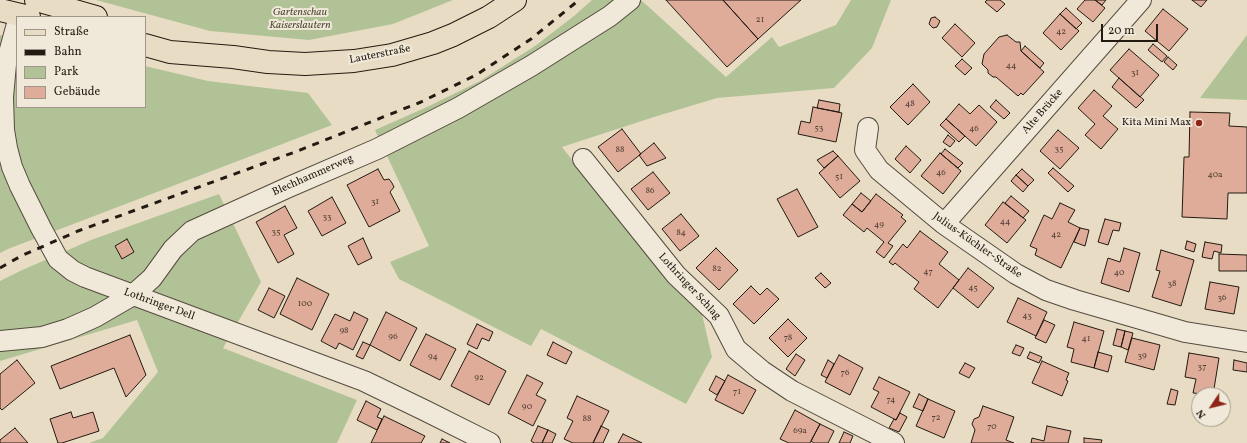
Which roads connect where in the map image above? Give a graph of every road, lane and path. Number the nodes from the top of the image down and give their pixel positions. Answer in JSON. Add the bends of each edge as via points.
{"nodes":[{"id":1,"x":36,"y":0,"type":"edge"},
{"id":2,"x":515,"y":0,"type":"edge"},
{"id":3,"x":630,"y":0,"type":"edge"},
{"id":4,"x":1141,"y":0,"type":"edge"},
{"id":5,"x":15,"y":14,"type":"edge"},
{"id":6,"x":92,"y":16,"type":"edge"},
{"id":7,"x":146,"y":31,"type":"edge"},
{"id":8,"x":146,"y":45,"type":"edge"},
{"id":9,"x":233,"y":57,"type":"junction"},
{"id":10,"x":868,"y":128,"type":"dead end"},
{"id":11,"x":583,"y":159,"type":"dead end"},
{"id":12,"x":944,"y":224,"type":"junction"},
{"id":13,"x":133,"y":295,"type":"junction"},
{"id":14,"x":0,"y":342,"type":"edge"},
{"id":15,"x":1247,"y":342,"type":"edge"},
{"id":16,"x":490,"y":443,"type":"edge"},
{"id":17,"x":894,"y":443,"type":"edge"}],
"edges":[{"from":1,"to":6,"type":"main road"},
{"from":2,"to":9,"type":"main road","name":"Lauterstraße","via":[[489,17],[453,35],[392,55],[346,62],[305,64]]},
{"from":3,"to":13,"type":"street","name":"Blechhammerweg","via":[[610,16],[531,66],[458,108],[377,149],[192,231],[173,249],[152,278]]},
{"from":4,"to":12,"type":"street","name":"Alte Brücke"},
{"from":5,"to":13,"type":"street","name":"Lothringer Dell","via":[[3,97],[4,130],[12,167],[58,259],[85,277]]},
{"from":7,"to":9,"type":"main road","name":"Lauterstraße"},
{"from":8,"to":9,"type":"main road","name":"Lauterstraße","via":[[170,52]]},
{"from":10,"to":12,"type":"street","name":"Julius-Küchler-Straße","via":[[864,150],[879,170]]},
{"from":11,"to":17,"type":"street","name":"Lothringer Schlag","via":[[676,275],[719,316],[736,349],[762,371],[795,392]]},
{"from":12,"to":15,"type":"street","name":"Julius-Küchler-Straße","via":[[1016,274],[1046,290],[1186,332]]},
{"from":13,"to":14,"type":"street","name":"Blechhammerweg","via":[[68,329]]},
{"from":13,"to":16,"type":"street","name":"Lothringer Dell","via":[[364,381]]}]}
